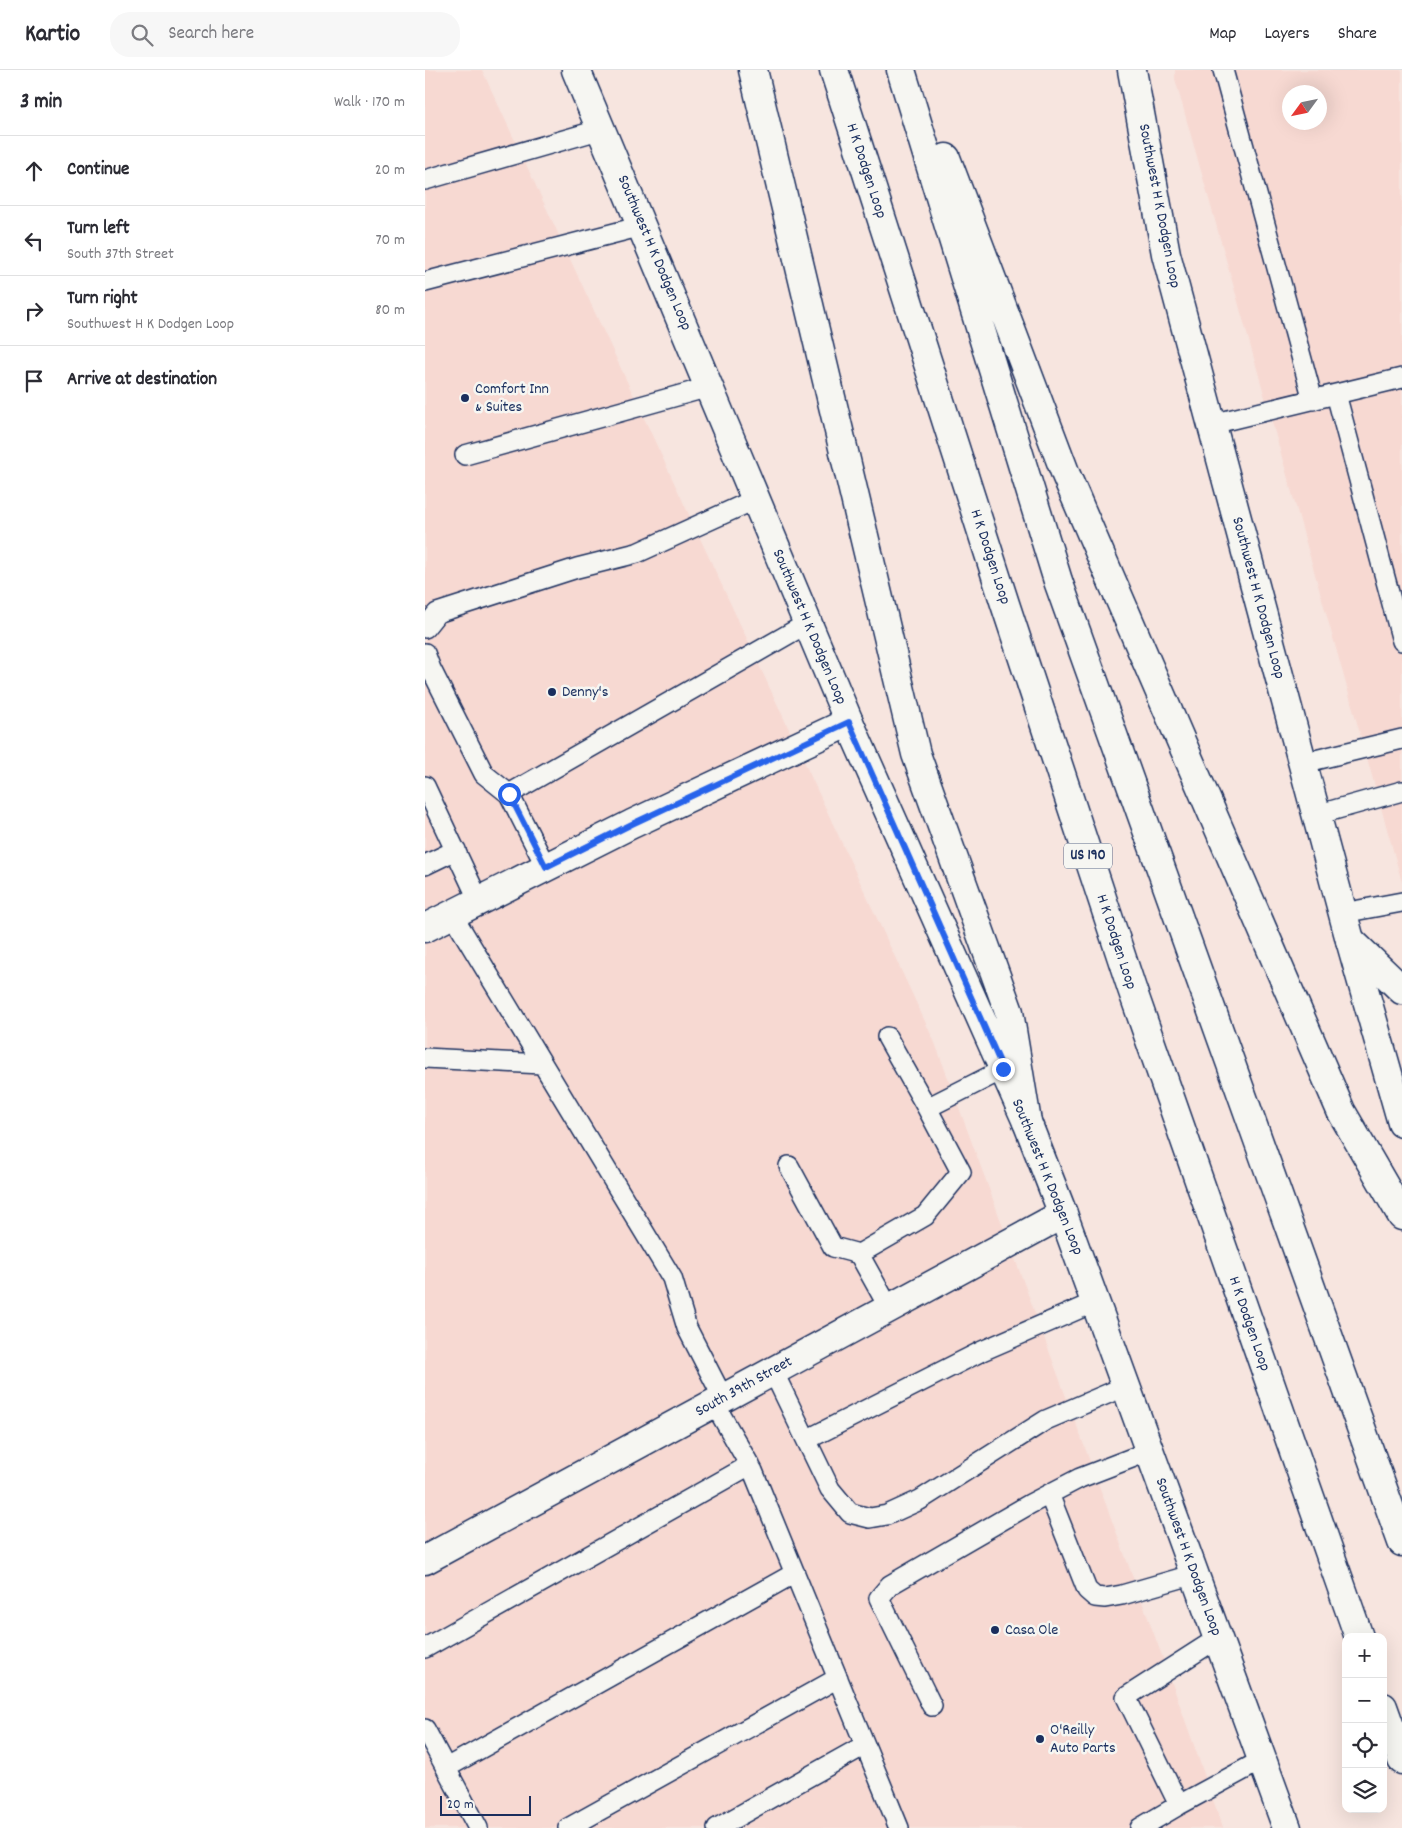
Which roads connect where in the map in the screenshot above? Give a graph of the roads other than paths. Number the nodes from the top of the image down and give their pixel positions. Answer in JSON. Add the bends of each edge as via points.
{"nodes":[{"id":1,"x":576,"y":70,"type":"edge"},
{"id":2,"x":753,"y":70,"type":"edge"},
{"id":3,"x":834,"y":70,"type":"edge"},
{"id":4,"x":901,"y":70,"type":"edge"},
{"id":5,"x":913,"y":70,"type":"edge"},
{"id":6,"x":1132,"y":70,"type":"edge"},
{"id":7,"x":1143,"y":70,"type":"edge"},
{"id":8,"x":1223,"y":70,"type":"edge"},
{"id":9,"x":1138,"y":99,"type":"junction"},
{"id":10,"x":602,"y":129,"type":"junction"},
{"id":11,"x":425,"y":180,"type":"edge"},
{"id":12,"x":643,"y":226,"type":"junction"},
{"id":13,"x":425,"y":282,"type":"edge"},
{"id":14,"x":1402,"y":378,"type":"edge"},
{"id":15,"x":709,"y":387,"type":"junction"},
{"id":16,"x":1336,"y":394,"type":"junction"},
{"id":17,"x":1313,"y":400,"type":"junction"},
{"id":18,"x":1211,"y":424,"type":"junction"},
{"id":19,"x":465,"y":455,"type":"dead end"},
{"id":20,"x":756,"y":499,"type":"junction"},
{"id":21,"x":808,"y":623,"type":"junction"},
{"id":22,"x":425,"y":628,"type":"edge"},
{"id":23,"x":1402,"y":641,"type":"edge"},
{"id":24,"x":425,"y":653,"type":"edge"},
{"id":25,"x":849,"y":722,"type":"junction"},
{"id":26,"x":1402,"y":739,"type":"edge"},
{"id":27,"x":1303,"y":763,"type":"junction"},
{"id":28,"x":425,"y":786,"type":"edge"},
{"id":29,"x":1402,"y":791,"type":"edge"},
{"id":30,"x":509,"y":794,"type":"junction"},
{"id":31,"x":1316,"y":814,"type":"junction"},
{"id":32,"x":456,"y":850,"type":"junction"},
{"id":33,"x":425,"y":865,"type":"edge"},
{"id":34,"x":546,"y":867,"type":"junction"},
{"id":35,"x":479,"y":901,"type":"junction"},
{"id":36,"x":1402,"y":902,"type":"edge"},
{"id":37,"x":1343,"y":913,"type":"junction"},
{"id":38,"x":452,"y":914,"type":"junction"},
{"id":39,"x":425,"y":928,"type":"edge"},
{"id":40,"x":1350,"y":940,"type":"junction"},
{"id":41,"x":1402,"y":990,"type":"edge"},
{"id":42,"x":887,"y":1037,"type":"dead end"},
{"id":43,"x":425,"y":1058,"type":"edge"},
{"id":44,"x":543,"y":1064,"type":"junction"},
{"id":45,"x":1003,"y":1069,"type":"junction"},
{"id":46,"x":927,"y":1108,"type":"junction"},
{"id":47,"x":1027,"y":1122,"type":"junction"},
{"id":48,"x":1402,"y":1123,"type":"edge"},
{"id":49,"x":789,"y":1166,"type":"dead end"},
{"id":50,"x":1063,"y":1214,"type":"junction"},
{"id":51,"x":1402,"y":1216,"type":"edge"},
{"id":52,"x":859,"y":1254,"type":"junction"},
{"id":53,"x":1095,"y":1302,"type":"junction"},
{"id":54,"x":889,"y":1308,"type":"junction"},
{"id":55,"x":773,"y":1371,"type":"junction"},
{"id":56,"x":1126,"y":1386,"type":"junction"},
{"id":57,"x":719,"y":1401,"type":"junction"},
{"id":58,"x":807,"y":1439,"type":"junction"},
{"id":59,"x":1150,"y":1451,"type":"junction"},
{"id":60,"x":749,"y":1465,"type":"junction"},
{"id":61,"x":1049,"y":1494,"type":"junction"},
{"id":62,"x":1402,"y":1542,"type":"edge"},
{"id":63,"x":425,"y":1560,"type":"edge"},
{"id":64,"x":795,"y":1573,"type":"junction"},
{"id":65,"x":1195,"y":1574,"type":"junction"},
{"id":66,"x":1358,"y":1633,"type":"edge"},
{"id":67,"x":1218,"y":1638,"type":"junction"},
{"id":68,"x":425,"y":1648,"type":"edge"},
{"id":69,"x":837,"y":1678,"type":"junction"},
{"id":70,"x":932,"y":1706,"type":"dead end"},
{"id":71,"x":1387,"y":1718,"type":"edge"},
{"id":72,"x":425,"y":1729,"type":"edge"},
{"id":73,"x":865,"y":1745,"type":"junction"},
{"id":74,"x":1262,"y":1760,"type":"junction"},
{"id":75,"x":1402,"y":1760,"type":"edge"},
{"id":76,"x":446,"y":1768,"type":"junction"},
{"id":77,"x":1179,"y":1805,"type":"junction"},
{"id":78,"x":477,"y":1828,"type":"edge"},
{"id":79,"x":569,"y":1828,"type":"edge"},
{"id":80,"x":717,"y":1828,"type":"edge"},
{"id":81,"x":899,"y":1828,"type":"edge"},
{"id":82,"x":1140,"y":1828,"type":"edge"},
{"id":83,"x":1287,"y":1828,"type":"edge"}],
"edges":[{"from":1,"to":10,"type":"main road","name":"Southwest H K Dodgen Loop"},
{"from":2,"to":47,"type":"main road","via":[[916,754],[1009,1012]]},
{"from":3,"to":66,"type":"main road","name":"H K Dodgen Loop","number":"US 190","via":[[1132,989]]},
{"from":4,"to":62,"type":"main road","via":[[1058,581]]},
{"from":5,"to":51,"type":"main road","via":[[1070,484],[1341,1112]]},
{"from":6,"to":9,"type":"main road","name":"Southwest H K Dodgen Loop"},
{"from":7,"to":9,"type":"lane"},
{"from":8,"to":17,"type":"lane"},
{"from":9,"to":18,"type":"main road","name":"Southwest H K Dodgen Loop","via":[[1166,254]]},
{"from":10,"to":11,"type":"lane"},
{"from":10,"to":12,"type":"main road","name":"Southwest H K Dodgen Loop"},
{"from":12,"to":13,"type":"lane"},
{"from":12,"to":15,"type":"main road","name":"Southwest H K Dodgen Loop"},
{"from":14,"to":16,"type":"lane"},
{"from":15,"to":19,"type":"lane"},
{"from":15,"to":20,"type":"main road","name":"Southwest H K Dodgen Loop"},
{"from":16,"to":17,"type":"lane"},
{"from":16,"to":23,"type":"lane"},
{"from":17,"to":18,"type":"lane"},
{"from":18,"to":27,"type":"main road","name":"Southwest H K Dodgen Loop"},
{"from":20,"to":21,"type":"main road","name":"Southwest H K Dodgen Loop"},
{"from":20,"to":22,"type":"lane","via":[[637,553],[577,568],[437,613]]},
{"from":21,"to":25,"type":"main road","name":"Southwest H K Dodgen Loop"},
{"from":21,"to":30,"type":"lane"},
{"from":24,"to":30,"type":"lane","via":[[484,774]]},
{"from":25,"to":34,"type":"main road"},
{"from":25,"to":45,"type":"main road","name":"Southwest H K Dodgen Loop"},
{"from":26,"to":27,"type":"lane"},
{"from":27,"to":31,"type":"main road","name":"Southwest H K Dodgen Loop"},
{"from":28,"to":32,"type":"lane"},
{"from":29,"to":31,"type":"lane"},
{"from":30,"to":34,"type":"lane"},
{"from":31,"to":37,"type":"main road","name":"Southwest H K Dodgen Loop"},
{"from":32,"to":33,"type":"lane"},
{"from":32,"to":35,"type":"lane"},
{"from":34,"to":35,"type":"main road"},
{"from":35,"to":38,"type":"main road"},
{"from":36,"to":37,"type":"lane"},
{"from":37,"to":40,"type":"main road","name":"Southwest H K Dodgen Loop"},
{"from":38,"to":39,"type":"main road"},
{"from":38,"to":44,"type":"lane"},
{"from":40,"to":41,"type":"main road"},
{"from":40,"to":48,"type":"main road","name":"Southwest H K Dodgen Loop"},
{"from":42,"to":46,"type":"lane"},
{"from":43,"to":44,"type":"lane"},
{"from":44,"to":57,"type":"lane","via":[[673,1278],[687,1328]]},
{"from":45,"to":46,"type":"lane"},
{"from":45,"to":47,"type":"main road","name":"Southwest H K Dodgen Loop"},
{"from":46,"to":52,"type":"lane","via":[[961,1172],[925,1216]]},
{"from":47,"to":50,"type":"main road","name":"Southwest H K Dodgen Loop"},
{"from":49,"to":52,"type":"lane","via":[[833,1247]]},
{"from":50,"to":53,"type":"main road","name":"Southwest H K Dodgen Loop"},
{"from":50,"to":54,"type":"main road","name":"South 39th Street"},
{"from":52,"to":54,"type":"lane"},
{"from":53,"to":56,"type":"main road","name":"Southwest H K Dodgen Loop"},
{"from":53,"to":58,"type":"lane","via":[[982,1351]]},
{"from":54,"to":55,"type":"main road","name":"South 39th Street"},
{"from":55,"to":57,"type":"main road","name":"South 39th Street"},
{"from":55,"to":58,"type":"lane"},
{"from":56,"to":58,"type":"lane","via":[[1046,1420],[920,1500],[887,1515],[870,1518],[850,1513],[830,1489]]},
{"from":56,"to":59,"type":"main road","name":"Southwest H K Dodgen Loop"},
{"from":57,"to":60,"type":"lane"},
{"from":57,"to":63,"type":"main road","name":"South 39th Street"},
{"from":59,"to":61,"type":"lane","via":[[1080,1478]]},
{"from":59,"to":65,"type":"main road","name":"Southwest H K Dodgen Loop"},
{"from":60,"to":64,"type":"lane"},
{"from":60,"to":68,"type":"lane"},
{"from":61,"to":65,"type":"lane","via":[[1087,1590],[1095,1597],[1122,1595]]},
{"from":61,"to":70,"type":"lane","via":[[889,1585],[879,1598]]},
{"from":64,"to":69,"type":"lane"},
{"from":64,"to":76,"type":"lane"},
{"from":65,"to":67,"type":"main road","name":"Southwest H K Dodgen Loop"},
{"from":67,"to":74,"type":"main road","name":"Southwest H K Dodgen Loop"},
{"from":67,"to":77,"type":"lane","via":[[1126,1697]]},
{"from":69,"to":73,"type":"lane"},
{"from":69,"to":79,"type":"lane"},
{"from":71,"to":75,"type":"main road"},
{"from":72,"to":76,"type":"lane"},
{"from":73,"to":80,"type":"lane"},
{"from":73,"to":81,"type":"lane"},
{"from":74,"to":77,"type":"lane"},
{"from":74,"to":83,"type":"main road","name":"Southwest H K Dodgen Loop"},
{"from":76,"to":78,"type":"lane"},
{"from":77,"to":82,"type":"lane"}]}
